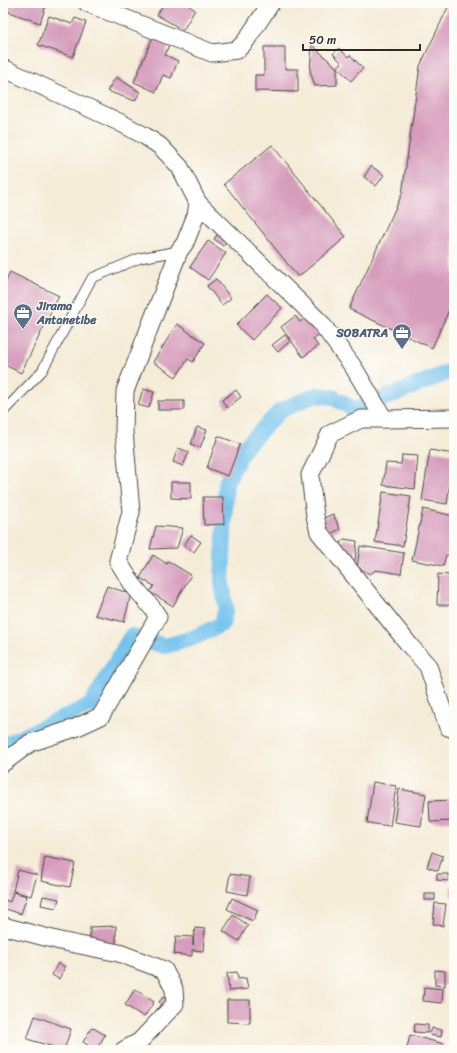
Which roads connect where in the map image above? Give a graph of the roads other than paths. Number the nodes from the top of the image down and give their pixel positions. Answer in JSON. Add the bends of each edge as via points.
{"nodes":[{"id":1,"x":87,"y":3,"type":"edge"},
{"id":2,"x":271,"y":3,"type":"edge"},
{"id":3,"x":3,"y":68,"type":"edge"},
{"id":4,"x":198,"y":203,"type":"junction"},
{"id":5,"x":179,"y":251,"type":"junction"},
{"id":6,"x":3,"y":412,"type":"edge"},
{"id":7,"x":454,"y":418,"type":"edge"},
{"id":8,"x":384,"y":419,"type":"junction"},
{"id":9,"x":454,"y":729,"type":"edge"},
{"id":10,"x":3,"y":763,"type":"edge"},
{"id":11,"x":3,"y":926,"type":"edge"},
{"id":12,"x":124,"y":1050,"type":"edge"}],
"edges":[{"from":1,"to":2,"type":"street","via":[[212,53],[237,50]]},
{"from":3,"to":4,"type":"street","via":[[145,136],[160,146],[180,167]]},
{"from":4,"to":5,"type":"street","via":[[185,244]]},
{"from":4,"to":8,"type":"street","via":[[320,323],[354,368]]},
{"from":5,"to":6,"type":"lane","via":[[140,258],[92,278],[42,371]]},
{"from":5,"to":10,"type":"street","via":[[125,391],[124,431],[131,512],[118,561],[158,617],[101,716],[30,743]]},
{"from":7,"to":8,"type":"street"},
{"from":8,"to":9,"type":"street","via":[[361,419],[330,434],[310,475],[314,516],[319,532],[428,666],[448,727]]},
{"from":11,"to":12,"type":"street","via":[[119,953],[164,970],[174,989],[176,1004],[139,1042]]}]}
